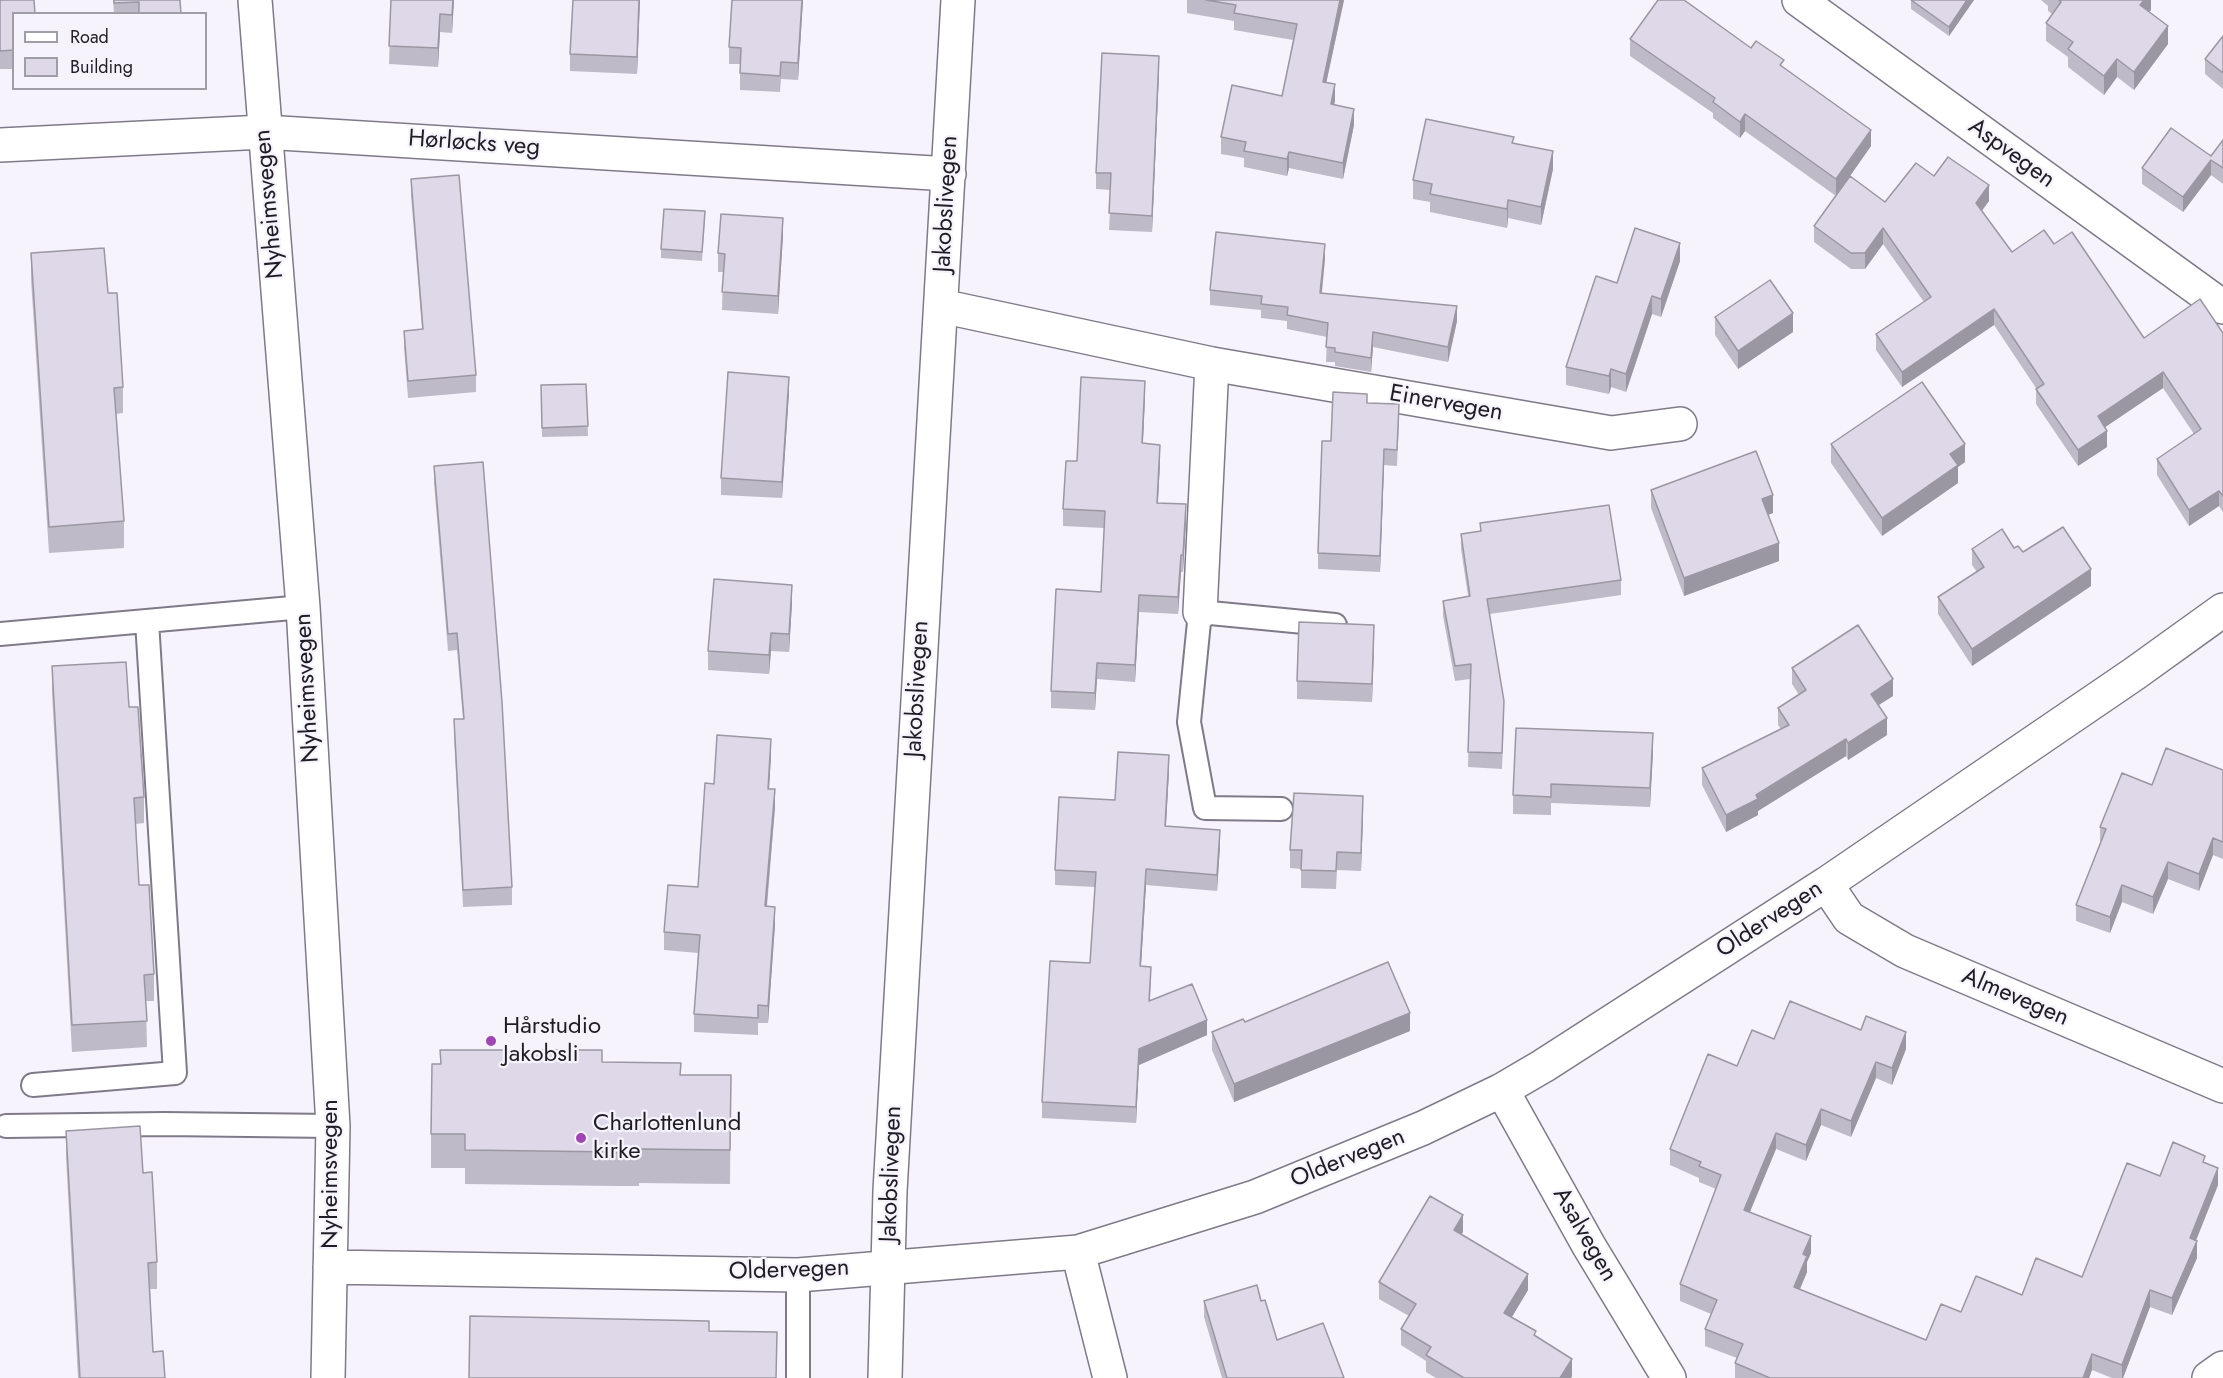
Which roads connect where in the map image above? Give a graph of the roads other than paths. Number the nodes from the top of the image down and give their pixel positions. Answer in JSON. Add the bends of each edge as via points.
{"nodes":[{"id":1,"x":255,"y":0,"type":"edge"},
{"id":2,"x":958,"y":0,"type":"edge"},
{"id":3,"x":1799,"y":0,"type":"edge"},
{"id":4,"x":264,"y":132,"type":"junction"},
{"id":5,"x":0,"y":145,"type":"edge"},
{"id":6,"x":949,"y":174,"type":"junction"},
{"id":7,"x":941,"y":306,"type":"junction"},
{"id":8,"x":2223,"y":307,"type":"edge"},
{"id":9,"x":1212,"y":364,"type":"junction"},
{"id":10,"x":1680,"y":424,"type":"dead end"},
{"id":11,"x":303,"y":607,"type":"junction"},
{"id":12,"x":2223,"y":610,"type":"edge"},
{"id":13,"x":1200,"y":612,"type":"junction"},
{"id":14,"x":147,"y":621,"type":"junction"},
{"id":15,"x":1343,"y":625,"type":"edge"},
{"id":16,"x":0,"y":634,"type":"edge"},
{"id":17,"x":1281,"y":809,"type":"dead end"},
{"id":18,"x":1826,"y":884,"type":"junction"},
{"id":19,"x":33,"y":1085,"type":"dead end"},
{"id":20,"x":2223,"y":1086,"type":"edge"},
{"id":21,"x":1502,"y":1090,"type":"junction"},
{"id":22,"x":6,"y":1126,"type":"dead end"},
{"id":23,"x":333,"y":1126,"type":"junction"},
{"id":24,"x":1078,"y":1252,"type":"junction"},
{"id":25,"x":888,"y":1266,"type":"junction"},
{"id":26,"x":330,"y":1267,"type":"junction"},
{"id":27,"x":798,"y":1275,"type":"junction"},
{"id":28,"x":2223,"y":1368,"type":"edge"},
{"id":29,"x":328,"y":1378,"type":"edge"},
{"id":30,"x":798,"y":1378,"type":"edge"},
{"id":31,"x":885,"y":1378,"type":"edge"},
{"id":32,"x":1110,"y":1378,"type":"edge"},
{"id":33,"x":1669,"y":1378,"type":"edge"},
{"id":34,"x":2209,"y":1378,"type":"edge"}],
"edges":[{"from":1,"to":4,"type":"street","name":"Nyheimsvegen"},
{"from":2,"to":6,"type":"street","name":"Jakobslivegen"},
{"from":3,"to":8,"type":"street","name":"Aspvegen"},
{"from":4,"to":5,"type":"street","name":"Hørløcks veg"},
{"from":4,"to":6,"type":"street","name":"Hørløcks veg"},
{"from":4,"to":11,"type":"street","name":"Nyheimsvegen"},
{"from":6,"to":7,"type":"street","name":"Jakobslivegen"},
{"from":7,"to":9,"type":"street","name":"Einervegen"},
{"from":7,"to":25,"type":"street","name":"Jakobslivegen"},
{"from":9,"to":10,"type":"street","name":"Einervegen","via":[[1611,433]]},
{"from":9,"to":13,"type":"street"},
{"from":11,"to":14,"type":"lane"},
{"from":11,"to":23,"type":"street","name":"Nyheimsvegen"},
{"from":12,"to":18,"type":"street","name":"Oldervegen"},
{"from":13,"to":15,"type":"lane"},
{"from":13,"to":17,"type":"lane","via":[[1189,722],[1205,808]]},
{"from":14,"to":16,"type":"lane"},
{"from":14,"to":19,"type":"lane","via":[[175,1073]]},
{"from":18,"to":20,"type":"street","name":"Almevegen","via":[[1849,918],[1905,951]]},
{"from":18,"to":21,"type":"street","name":"Oldervegen"},
{"from":21,"to":24,"type":"street","name":"Oldervegen","via":[[1423,1128],[1255,1197]]},
{"from":21,"to":33,"type":"street","name":"Asalvegen"},
{"from":22,"to":23,"type":"lane"},
{"from":23,"to":26,"type":"street","name":"Nyheimsvegen"},
{"from":24,"to":25,"type":"street","name":"Oldervegen"},
{"from":24,"to":32,"type":"street"},
{"from":25,"to":27,"type":"street","name":"Oldervegen"},
{"from":25,"to":31,"type":"street","name":"Jakobslivegen"},
{"from":26,"to":27,"type":"street","name":"Oldervegen"},
{"from":26,"to":29,"type":"street","name":"Nyheimsvegen"},
{"from":27,"to":30,"type":"lane"},
{"from":28,"to":34,"type":"street"}]}
